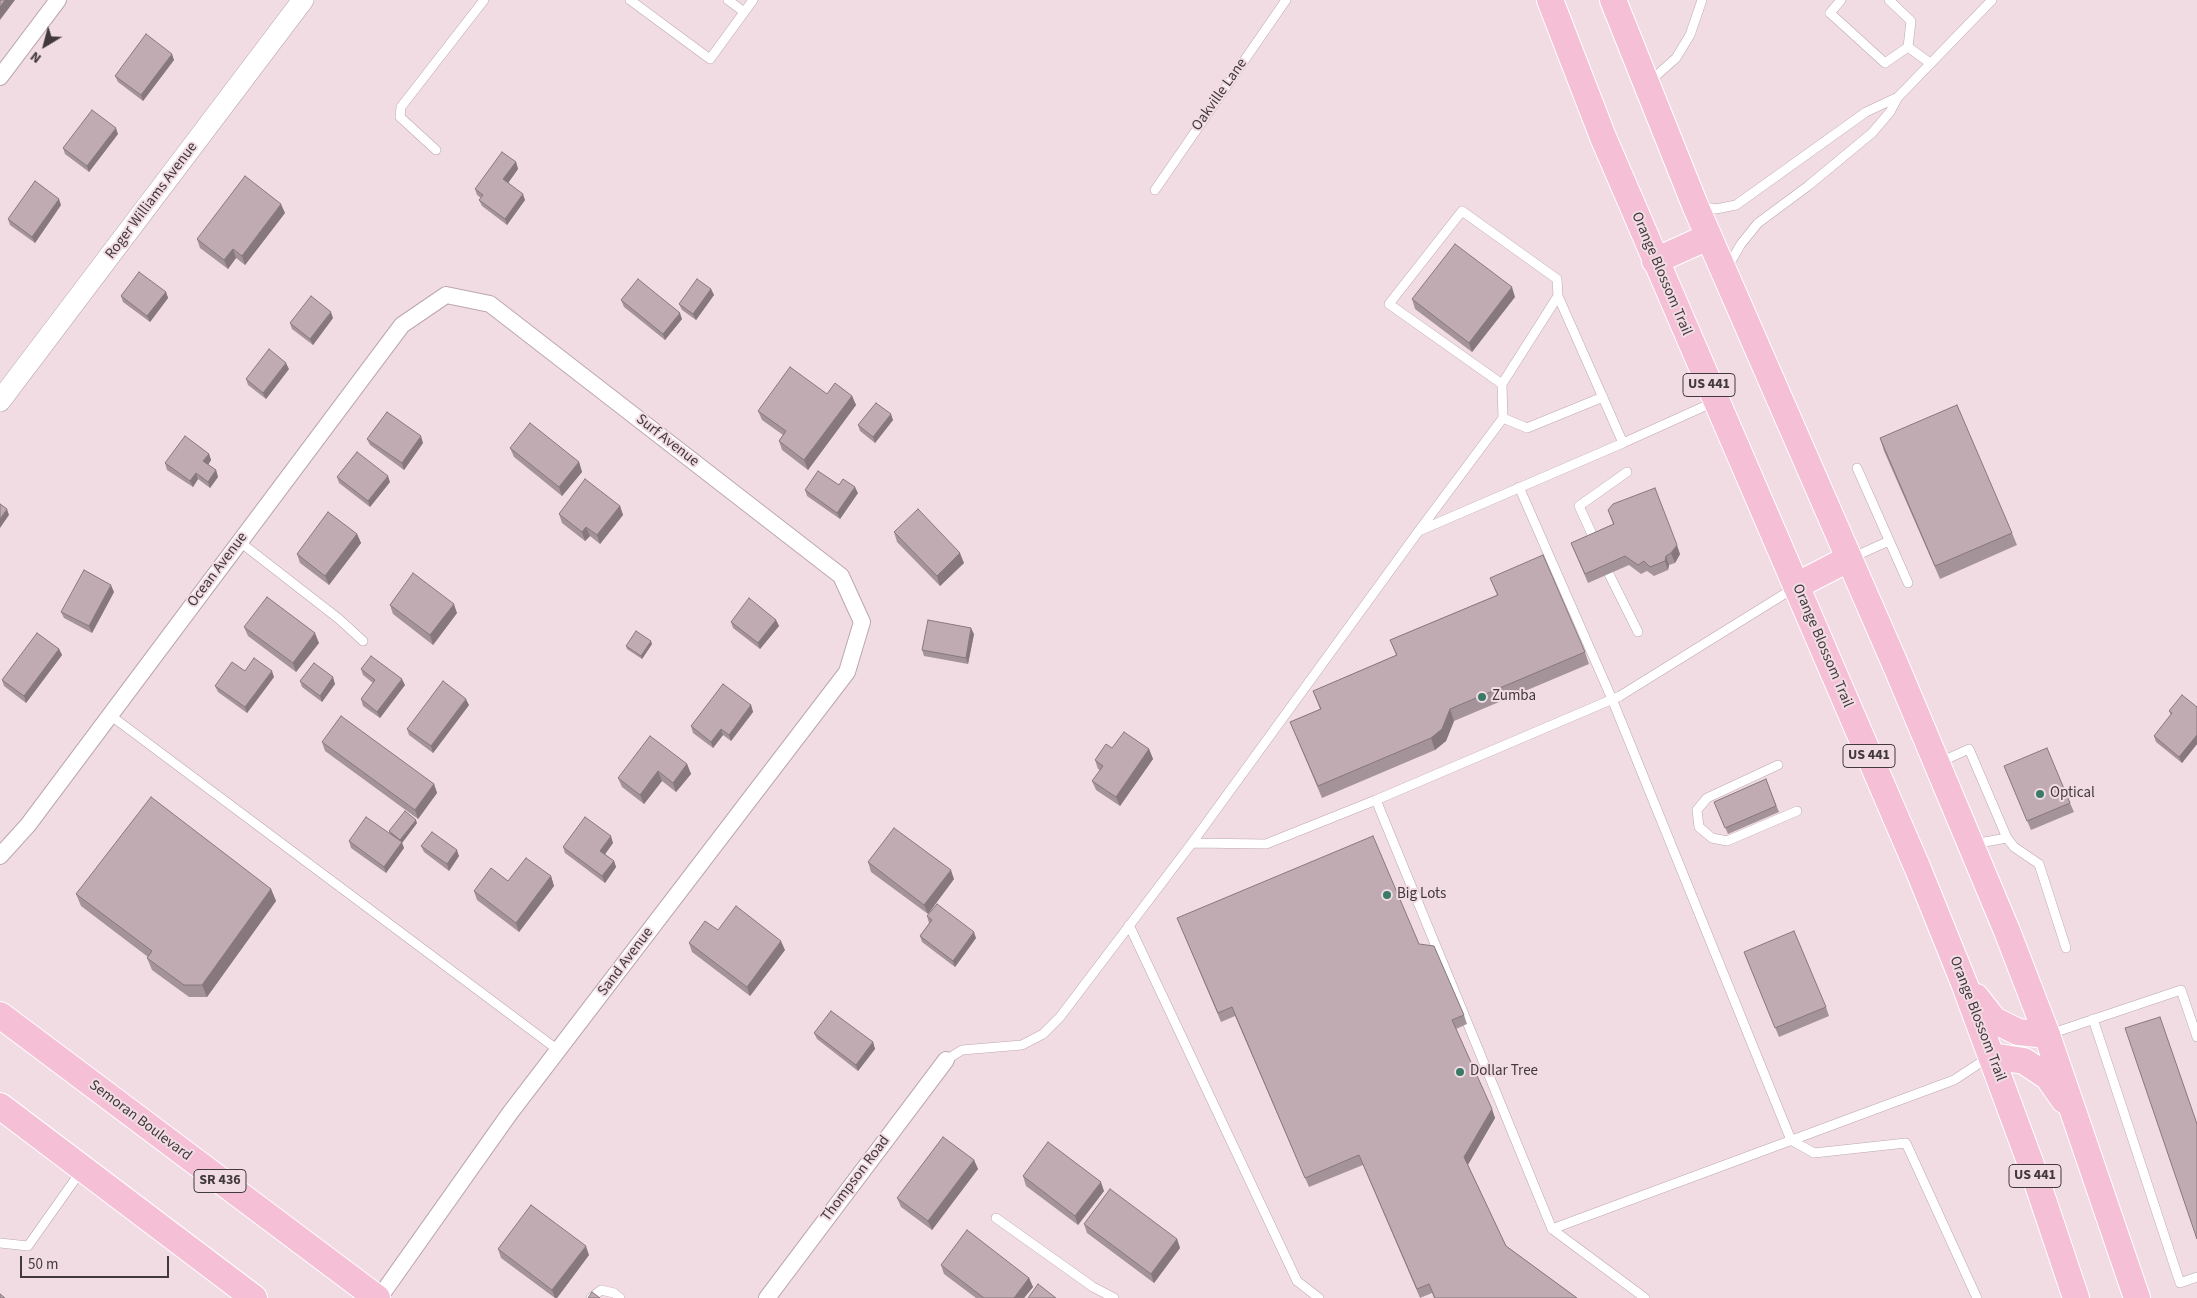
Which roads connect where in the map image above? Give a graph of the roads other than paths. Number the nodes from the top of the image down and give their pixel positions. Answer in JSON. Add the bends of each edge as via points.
{"nodes":[{"id":1,"x":58,"y":0,"type":"edge"},
{"id":2,"x":303,"y":0,"type":"edge"},
{"id":3,"x":484,"y":0,"type":"edge"},
{"id":4,"x":630,"y":0,"type":"edge"},
{"id":5,"x":728,"y":0,"type":"edge"},
{"id":6,"x":753,"y":0,"type":"edge"},
{"id":7,"x":1286,"y":0,"type":"edge"},
{"id":8,"x":1550,"y":0,"type":"edge"},
{"id":9,"x":1614,"y":0,"type":"edge"},
{"id":10,"x":1702,"y":0,"type":"edge"},
{"id":11,"x":1841,"y":0,"type":"edge"},
{"id":12,"x":1889,"y":0,"type":"edge"},
{"id":13,"x":1992,"y":0,"type":"edge"},
{"id":14,"x":744,"y":12,"type":"junction"},
{"id":15,"x":1908,"y":47,"type":"junction"},
{"id":16,"x":1930,"y":63,"type":"junction"},
{"id":17,"x":0,"y":77,"type":"edge"},
{"id":18,"x":1646,"y":84,"type":"junction"},
{"id":19,"x":1898,"y":97,"type":"junction"},
{"id":20,"x":436,"y":150,"type":"dead end"},
{"id":21,"x":1155,"y":190,"type":"dead end"},
{"id":22,"x":1695,"y":205,"type":"junction"},
{"id":23,"x":1708,"y":237,"type":"junction"},
{"id":24,"x":1655,"y":260,"type":"junction"},
{"id":25,"x":1724,"y":273,"type":"junction"},
{"id":26,"x":446,"y":294,"type":"joint"},
{"id":27,"x":1558,"y":296,"type":"junction"},
{"id":28,"x":1502,"y":384,"type":"junction"},
{"id":29,"x":1603,"y":397,"type":"junction"},
{"id":30,"x":0,"y":401,"type":"edge"},
{"id":31,"x":1716,"y":401,"type":"junction"},
{"id":32,"x":1503,"y":418,"type":"junction"},
{"id":33,"x":1623,"y":443,"type":"junction"},
{"id":34,"x":1857,"y":468,"type":"dead end"},
{"id":35,"x":1627,"y":472,"type":"dead end"},
{"id":36,"x":1519,"y":487,"type":"junction"},
{"id":37,"x":1418,"y":532,"type":"junction"},
{"id":38,"x":1889,"y":541,"type":"junction"},
{"id":39,"x":240,"y":542,"type":"junction"},
{"id":40,"x":1596,"y":543,"type":"edge"},
{"id":41,"x":1848,"y":559,"type":"junction"},
{"id":42,"x":1609,"y":574,"type":"edge"},
{"id":43,"x":1908,"y":582,"type":"dead end"},
{"id":44,"x":1796,"y":586,"type":"junction"},
{"id":45,"x":862,"y":622,"type":"joint"},
{"id":46,"x":1638,"y":632,"type":"dead end"},
{"id":47,"x":363,"y":641,"type":"dead end"},
{"id":48,"x":1612,"y":699,"type":"junction"},
{"id":49,"x":110,"y":715,"type":"junction"},
{"id":50,"x":1936,"y":764,"type":"junction"},
{"id":51,"x":1778,"y":765,"type":"dead end"},
{"id":52,"x":1376,"y":800,"type":"junction"},
{"id":53,"x":1797,"y":812,"type":"dead end"},
{"id":54,"x":2007,"y":838,"type":"junction"},
{"id":55,"x":1192,"y":843,"type":"junction"},
{"id":56,"x":1971,"y":844,"type":"junction"},
{"id":57,"x":0,"y":856,"type":"edge"},
{"id":58,"x":1130,"y":925,"type":"junction"},
{"id":59,"x":2066,"y":948,"type":"dead end"},
{"id":60,"x":1964,"y":983,"type":"junction"},
{"id":61,"x":0,"y":1015,"type":"edge"},
{"id":62,"x":2093,"y":1019,"type":"junction"},
{"id":63,"x":2047,"y":1035,"type":"junction"},
{"id":64,"x":2197,"y":1037,"type":"edge"},
{"id":65,"x":558,"y":1050,"type":"junction"},
{"id":66,"x":1992,"y":1056,"type":"junction"},
{"id":67,"x":946,"y":1060,"type":"joint"},
{"id":68,"x":0,"y":1106,"type":"edge"},
{"id":69,"x":2077,"y":1119,"type":"junction"},
{"id":70,"x":1791,"y":1140,"type":"junction"},
{"id":71,"x":82,"y":1168,"type":"junction"},
{"id":72,"x":996,"y":1218,"type":"dead end"},
{"id":73,"x":1552,"y":1229,"type":"junction"},
{"id":74,"x":0,"y":1243,"type":"edge"},
{"id":75,"x":2197,"y":1276,"type":"edge"},
{"id":76,"x":1093,"y":1287,"type":"junction"},
{"id":77,"x":254,"y":1298,"type":"edge"},
{"id":78,"x":378,"y":1298,"type":"edge"},
{"id":79,"x":591,"y":1298,"type":"edge"},
{"id":80,"x":620,"y":1298,"type":"edge"},
{"id":81,"x":767,"y":1298,"type":"edge"},
{"id":82,"x":1105,"y":1298,"type":"edge"},
{"id":83,"x":1114,"y":1298,"type":"edge"},
{"id":84,"x":1319,"y":1298,"type":"edge"},
{"id":85,"x":1645,"y":1298,"type":"edge"},
{"id":86,"x":1977,"y":1298,"type":"edge"},
{"id":87,"x":2076,"y":1298,"type":"edge"},
{"id":88,"x":2137,"y":1298,"type":"edge"}],
"edges":[{"from":1,"to":17,"type":"street"},
{"from":2,"to":30,"type":"street","name":"Roger Williams Avenue"},
{"from":3,"to":20,"type":"lane","via":[[401,107],[400,117]]},
{"from":4,"to":14,"type":"lane","via":[[710,59]]},
{"from":5,"to":14,"type":"lane"},
{"from":6,"to":14,"type":"lane"},
{"from":7,"to":21,"type":"lane","name":"Oakville Lane"},
{"from":8,"to":24,"type":"main road","name":"Orange Blossom Trail","number":"US 441"},
{"from":9,"to":18,"type":"main road"},
{"from":10,"to":18,"type":"lane","via":[[1690,35],[1676,58]]},
{"from":11,"to":15,"type":"lane","via":[[1830,13],[1885,63]]},
{"from":12,"to":15,"type":"lane","via":[[1911,20]]},
{"from":13,"to":16,"type":"lane"},
{"from":15,"to":16,"type":"lane"},
{"from":16,"to":19,"type":"lane"},
{"from":18,"to":22,"type":"main road"},
{"from":19,"to":22,"type":"lane","via":[[1866,112],[1736,205],[1716,209]]},
{"from":19,"to":25,"type":"lane","via":[[1872,133],[1758,224],[1741,244]]},
{"from":22,"to":23,"type":"main road"},
{"from":23,"to":24,"type":"main road"},
{"from":23,"to":25,"type":"main road"},
{"from":24,"to":31,"type":"main road","name":"Orange Blossom Trail","number":"US 441"},
{"from":25,"to":41,"type":"main road"},
{"from":26,"to":39,"type":"street","name":"Ocean Avenue","via":[[402,325]]},
{"from":26,"to":45,"type":"street","name":"Surf Avenue","via":[[490,304],[841,576]]},
{"from":27,"to":28,"type":"lane"},
{"from":27,"to":28,"type":"lane","via":[[1557,279],[1462,211],[1389,304]]},
{"from":27,"to":29,"type":"lane"},
{"from":28,"to":32,"type":"lane"},
{"from":29,"to":32,"type":"lane","via":[[1527,428]]},
{"from":29,"to":33,"type":"lane"},
{"from":31,"to":33,"type":"lane"},
{"from":31,"to":44,"type":"main road","name":"Orange Blossom Trail","number":"US 441"},
{"from":32,"to":37,"type":"lane"},
{"from":33,"to":36,"type":"lane"},
{"from":34,"to":38,"type":"lane"},
{"from":35,"to":40,"type":"lane","via":[[1579,506]]},
{"from":36,"to":37,"type":"lane"},
{"from":36,"to":48,"type":"lane"},
{"from":37,"to":55,"type":"lane"},
{"from":38,"to":41,"type":"lane"},
{"from":38,"to":43,"type":"lane"},
{"from":39,"to":47,"type":"lane"},
{"from":39,"to":49,"type":"street","name":"Ocean Avenue"},
{"from":41,"to":44,"type":"main road"},
{"from":41,"to":50,"type":"main road"},
{"from":42,"to":46,"type":"lane"},
{"from":44,"to":48,"type":"lane"},
{"from":44,"to":60,"type":"main road","name":"Orange Blossom Trail","number":"US 441"},
{"from":45,"to":65,"type":"street","name":"Sand Avenue","via":[[847,672]]},
{"from":48,"to":52,"type":"lane"},
{"from":48,"to":70,"type":"lane"},
{"from":49,"to":57,"type":"street","name":"Ocean Avenue","via":[[28,825]]},
{"from":49,"to":65,"type":"lane"},
{"from":50,"to":54,"type":"lane","via":[[1969,749]]},
{"from":50,"to":56,"type":"main road"},
{"from":51,"to":53,"type":"lane","via":[[1707,798],[1697,810],[1699,828],[1712,838],[1727,841]]},
{"from":52,"to":55,"type":"lane","via":[[1266,844]]},
{"from":52,"to":73,"type":"lane"},
{"from":54,"to":56,"type":"lane"},
{"from":54,"to":59,"type":"lane","via":[[2014,847],[2039,864]]},
{"from":55,"to":58,"type":"lane"},
{"from":56,"to":63,"type":"main road"},
{"from":58,"to":67,"type":"lane","via":[[1060,1017],[1043,1034],[1022,1045],[962,1050]]},
{"from":58,"to":84,"type":"lane","via":[[1297,1281]]},
{"from":60,"to":63,"type":"main road","via":[[1994,1020],[2018,1032]]},
{"from":60,"to":66,"type":"main road","name":"Orange Blossom Trail","number":"US 441"},
{"from":61,"to":78,"type":"main road","name":"Semoran Boulevard","number":"SR 436"},
{"from":62,"to":63,"type":"lane"},
{"from":62,"to":64,"type":"lane","via":[[2181,990]]},
{"from":62,"to":75,"type":"lane","via":[[2180,1282]]},
{"from":63,"to":69,"type":"main road"},
{"from":65,"to":78,"type":"street","name":"Sand Avenue"},
{"from":66,"to":69,"type":"main road","via":[[2024,1061],[2048,1077]]},
{"from":66,"to":70,"type":"lane","via":[[1954,1080]]},
{"from":66,"to":87,"type":"main road","name":"Orange Blossom Trail","number":"US 441"},
{"from":67,"to":81,"type":"street","name":"Thompson Road"},
{"from":68,"to":71,"type":"main road"},
{"from":69,"to":88,"type":"main road"},
{"from":70,"to":73,"type":"lane"},
{"from":70,"to":86,"type":"lane","via":[[1814,1153],[1906,1143]]},
{"from":71,"to":74,"type":"lane","via":[[28,1246]]},
{"from":71,"to":77,"type":"main road"},
{"from":72,"to":76,"type":"lane"},
{"from":73,"to":85,"type":"lane"},
{"from":76,"to":82,"type":"lane"},
{"from":76,"to":83,"type":"lane"},
{"from":79,"to":80,"type":"lane","via":[[601,1290]]}]}
